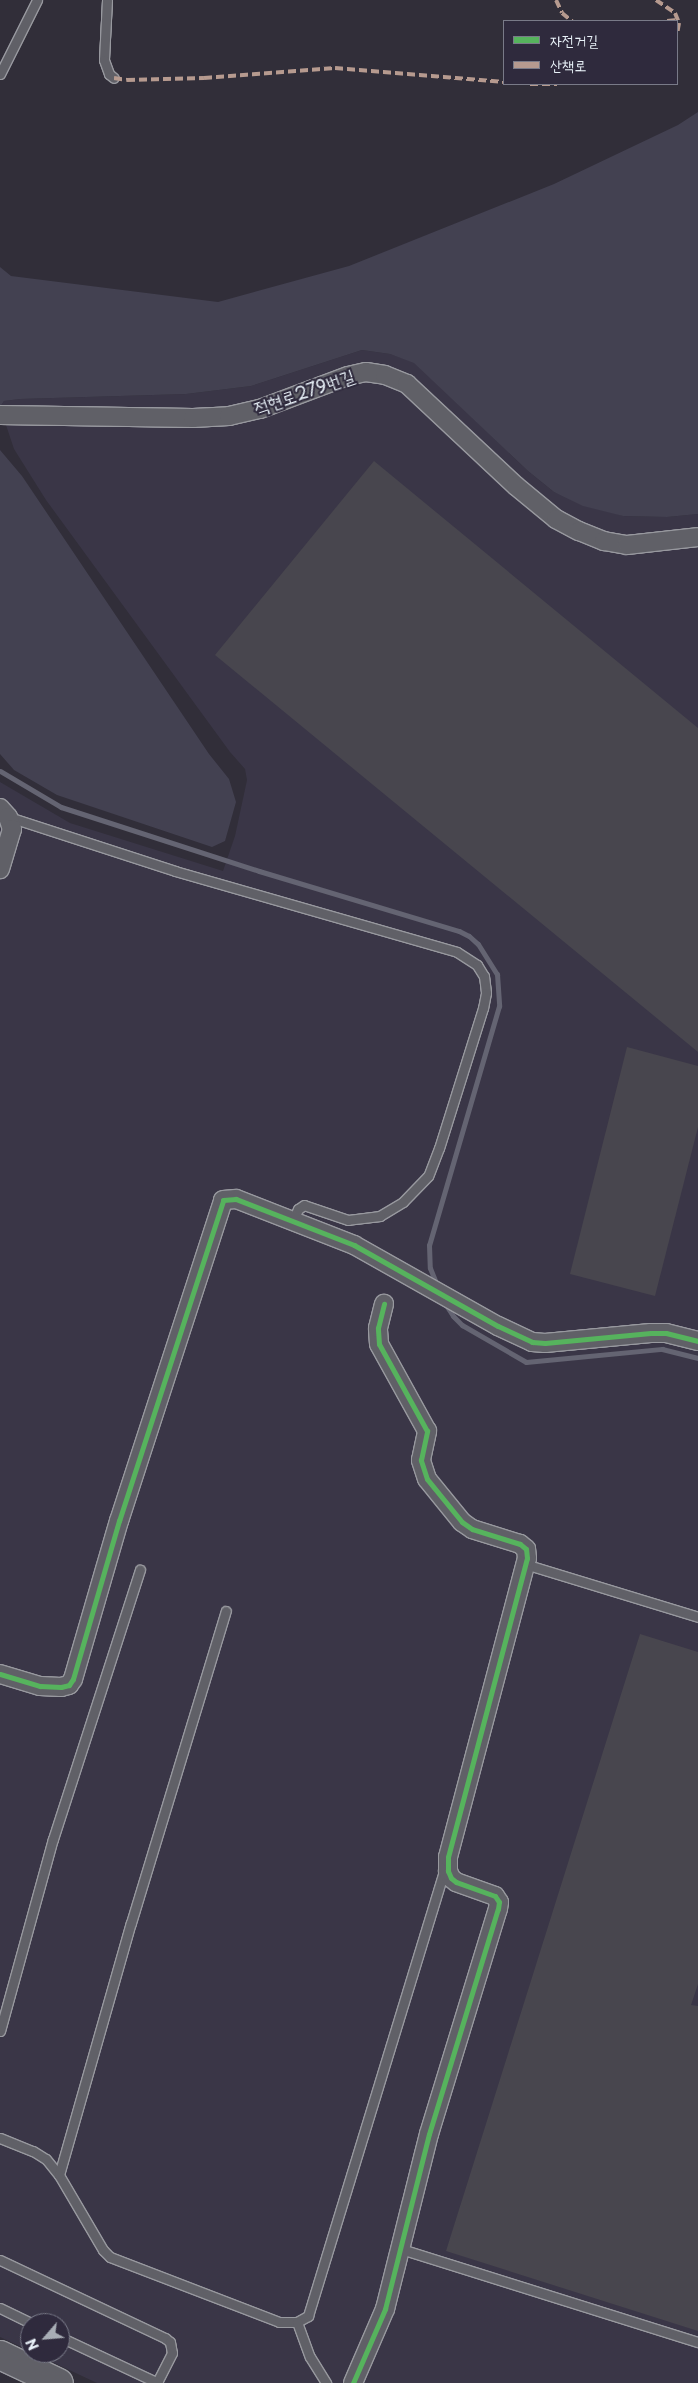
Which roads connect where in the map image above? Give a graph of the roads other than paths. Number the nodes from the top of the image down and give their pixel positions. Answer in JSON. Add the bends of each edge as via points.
{"nodes":[{"id":1,"x":37,"y":0,"type":"edge"},
{"id":2,"x":106,"y":0,"type":"edge"},
{"id":3,"x":0,"y":74,"type":"edge"},
{"id":4,"x":114,"y":78,"type":"dead end"},
{"id":5,"x":0,"y":415,"type":"edge"},
{"id":6,"x":698,"y":537,"type":"edge"},
{"id":7,"x":4,"y":812,"type":"edge"},
{"id":8,"x":0,"y":869,"type":"edge"},
{"id":9,"x":294,"y":1221,"type":"junction"},
{"id":10,"x":384,"y":1304,"type":"dead end"},
{"id":11,"x":698,"y":1341,"type":"edge"},
{"id":12,"x":525,"y":1564,"type":"junction"},
{"id":13,"x":140,"y":1570,"type":"dead end"},
{"id":14,"x":226,"y":1611,"type":"dead end"},
{"id":15,"x":698,"y":1617,"type":"edge"},
{"id":16,"x":0,"y":1674,"type":"edge"},
{"id":17,"x":448,"y":1857,"type":"junction"},
{"id":18,"x":0,"y":2031,"type":"edge"},
{"id":19,"x":0,"y":2138,"type":"edge"},
{"id":20,"x":59,"y":2175,"type":"junction"},
{"id":21,"x":401,"y":2249,"type":"junction"},
{"id":22,"x":0,"y":2260,"type":"edge"},
{"id":23,"x":0,"y":2308,"type":"edge"},
{"id":24,"x":20,"y":2318,"type":"edge"},
{"id":25,"x":297,"y":2322,"type":"junction"},
{"id":26,"x":70,"y":2342,"type":"edge"},
{"id":27,"x":698,"y":2342,"type":"edge"},
{"id":28,"x":0,"y":2355,"type":"edge"},
{"id":29,"x":59,"y":2383,"type":"edge"},
{"id":30,"x":157,"y":2383,"type":"edge"},
{"id":31,"x":326,"y":2383,"type":"edge"},
{"id":32,"x":353,"y":2383,"type":"edge"}],
"edges":[{"from":1,"to":3,"type":"lane"},
{"from":2,"to":4,"type":"lane","via":[[104,60]]},
{"from":5,"to":6,"type":"street","name":"적현로279번길","via":[[229,416],[260,409],[348,376],[366,372],[385,375],[407,384],[516,486],[556,519],[579,531],[604,541],[627,545]]},
{"from":7,"to":8,"type":"street","via":[[12,829]]},
{"from":7,"to":9,"type":"lane","via":[[174,871],[457,952],[477,965],[484,976],[486,994],[483,1008],[440,1148],[428,1176],[403,1202],[380,1216],[348,1220],[304,1205],[298,1209]]},
{"from":9,"to":11,"type":"street","via":[[370,1253],[472,1312],[532,1342],[651,1333],[666,1333]]},
{"from":9,"to":16,"type":"street","via":[[236,1199],[223,1200],[119,1521],[73,1679],[69,1685],[61,1687],[40,1686]]},
{"from":10,"to":12,"type":"street","via":[[378,1328],[380,1344],[427,1431],[421,1460],[426,1479],[462,1522],[472,1529],[520,1544],[526,1549]]},
{"from":12,"to":15,"type":"lane"},
{"from":12,"to":17,"type":"street"},
{"from":13,"to":18,"type":"lane","via":[[53,1839]]},
{"from":14,"to":20,"type":"lane","via":[[131,1923]]},
{"from":17,"to":21,"type":"street","via":[[448,1871],[456,1882],[490,1893],[499,1902],[429,2134]]},
{"from":17,"to":25,"type":"lane","via":[[313,2306],[308,2316]]},
{"from":19,"to":20,"type":"lane","via":[[46,2159]]},
{"from":20,"to":25,"type":"lane","via":[[110,2257],[280,2322]]},
{"from":21,"to":27,"type":"lane"},
{"from":21,"to":32,"type":"street","via":[[385,2309]]},
{"from":22,"to":30,"type":"lane","via":[[165,2338],[170,2342],[172,2353]]},
{"from":23,"to":24,"type":"lane"},
{"from":25,"to":31,"type":"lane","via":[[310,2357]]},
{"from":26,"to":30,"type":"lane"},
{"from":28,"to":29,"type":"main road"}]}
